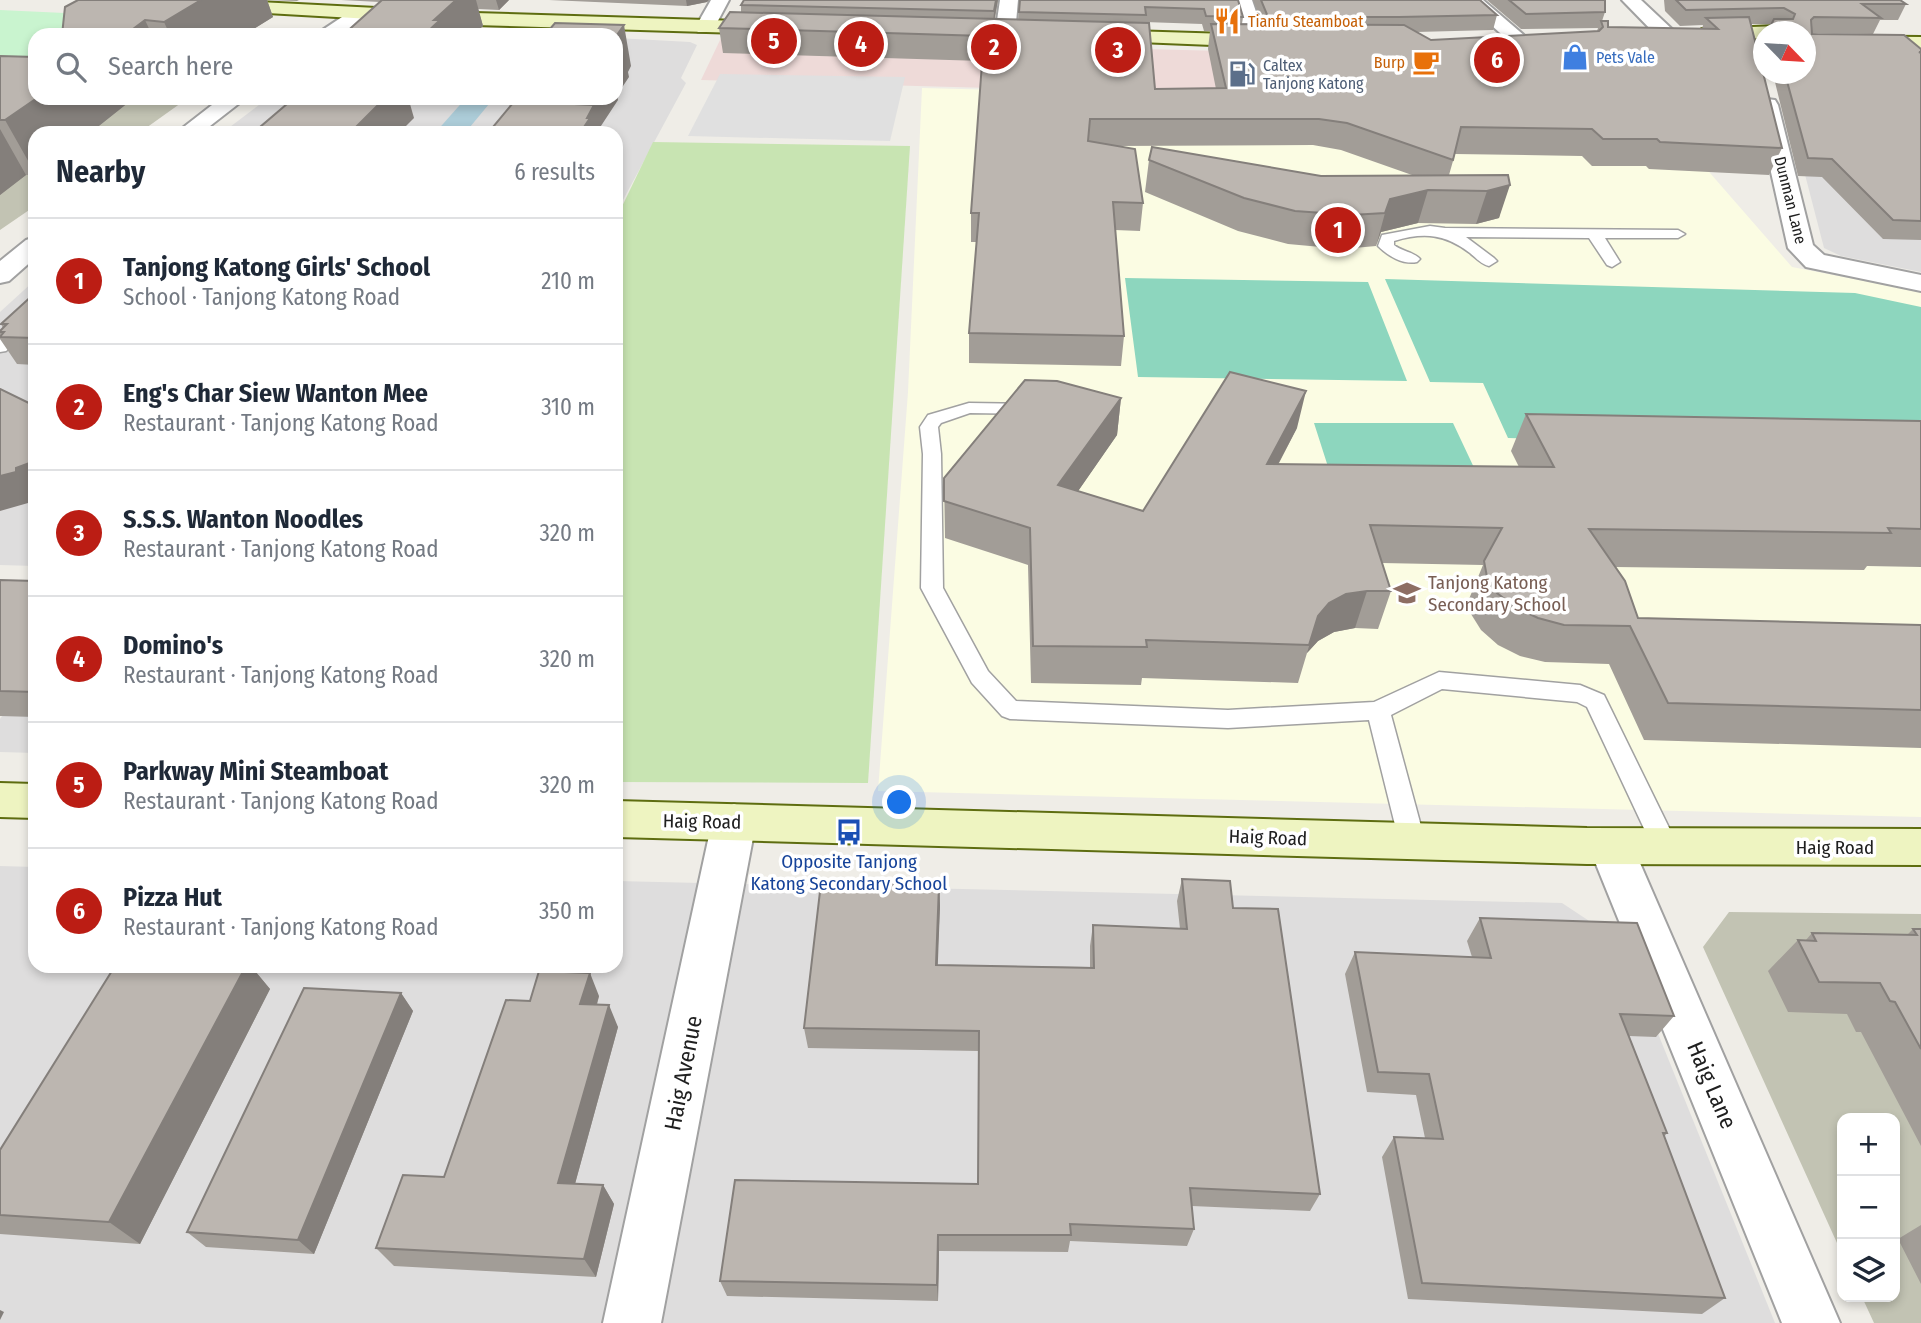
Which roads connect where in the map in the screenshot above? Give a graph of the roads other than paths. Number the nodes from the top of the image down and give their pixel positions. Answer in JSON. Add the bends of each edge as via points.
{"nodes":[{"id":1,"x":229,"y":0,"type":"edge"},
{"id":2,"x":720,"y":0,"type":"edge"},
{"id":3,"x":1009,"y":0,"type":"edge"},
{"id":4,"x":1243,"y":0,"type":"edge"},
{"id":5,"x":1472,"y":0,"type":"edge"},
{"id":6,"x":1631,"y":0,"type":"edge"},
{"id":7,"x":196,"y":5,"type":"edge"},
{"id":8,"x":388,"y":7,"type":"edge"},
{"id":9,"x":327,"y":12,"type":"junction"},
{"id":10,"x":711,"y":26,"type":"junction"},
{"id":11,"x":323,"y":28,"type":"edge"},
{"id":12,"x":337,"y":28,"type":"edge"},
{"id":13,"x":789,"y":28,"type":"edge"},
{"id":14,"x":1816,"y":32,"type":"edge"},
{"id":15,"x":1921,"y":33,"type":"edge"},
{"id":16,"x":1005,"y":34,"type":"edge"},
{"id":17,"x":1667,"y":34,"type":"junction"},
{"id":18,"x":1634,"y":35,"type":"edge"},
{"id":19,"x":1072,"y":36,"type":"edge"},
{"id":20,"x":1516,"y":37,"type":"junction"},
{"id":21,"x":1538,"y":37,"type":"edge"},
{"id":22,"x":1488,"y":38,"type":"edge"},
{"id":23,"x":1256,"y":41,"type":"junction"},
{"id":24,"x":1280,"y":41,"type":"edge"},
{"id":25,"x":1816,"y":42,"type":"edge"},
{"id":26,"x":1753,"y":43,"type":"edge"},
{"id":27,"x":1921,"y":44,"type":"edge"},
{"id":28,"x":1763,"y":87,"type":"edge"},
{"id":29,"x":225,"y":105,"type":"edge"},
{"id":30,"x":197,"y":126,"type":"edge"},
{"id":31,"x":1447,"y":232,"type":"junction"},
{"id":32,"x":1594,"y":233,"type":"junction"},
{"id":33,"x":1678,"y":234,"type":"dead end"},
{"id":34,"x":28,"y":251,"type":"edge"},
{"id":35,"x":1412,"y":260,"type":"dead end"},
{"id":36,"x":1489,"y":261,"type":"dead end"},
{"id":37,"x":1612,"y":262,"type":"dead end"},
{"id":38,"x":0,"y":275,"type":"edge"},
{"id":39,"x":1921,"y":283,"type":"edge"},
{"id":40,"x":28,"y":321,"type":"edge"},
{"id":41,"x":0,"y":346,"type":"edge"},
{"id":42,"x":1050,"y":410,"type":"edge"},
{"id":43,"x":1378,"y":712,"type":"junction"},
{"id":44,"x":0,"y":800,"type":"edge"},
{"id":45,"x":28,"y":801,"type":"edge"},
{"id":46,"x":623,"y":819,"type":"edge"},
{"id":47,"x":734,"y":822,"type":"junction"},
{"id":48,"x":1412,"y":841,"type":"junction"},
{"id":49,"x":1665,"y":846,"type":"junction"},
{"id":50,"x":1611,"y":847,"type":"junction"},
{"id":51,"x":1921,"y":847,"type":"edge"},
{"id":52,"x":632,"y":1323,"type":"edge"},
{"id":53,"x":1811,"y":1323,"type":"edge"}],
"edges":[{"from":1,"to":8,"type":"main road"},
{"from":2,"to":10,"type":"street"},
{"from":3,"to":16,"type":"street"},
{"from":4,"to":23,"type":"street"},
{"from":5,"to":20,"type":"street"},
{"from":6,"to":17,"type":"street"},
{"from":7,"to":9,"type":"main road"},
{"from":8,"to":9,"type":"main road"},
{"from":8,"to":10,"type":"main road"},
{"from":8,"to":12,"type":"street"},
{"from":9,"to":11,"type":"street","via":[[331,20]]},
{"from":10,"to":13,"type":"main road"},
{"from":14,"to":15,"type":"main road"},
{"from":17,"to":18,"type":"main road"},
{"from":17,"to":26,"type":"main road","via":[[1713,35]]},
{"from":19,"to":23,"type":"main road"},
{"from":20,"to":21,"type":"main road"},
{"from":20,"to":22,"type":"main road"},
{"from":23,"to":24,"type":"main road"},
{"from":25,"to":27,"type":"main road"},
{"from":28,"to":39,"type":"street","name":"Dunman Lane","via":[[1801,248],[1815,261]]},
{"from":29,"to":30,"type":"street"},
{"from":31,"to":32,"type":"lane"},
{"from":31,"to":35,"type":"lane","via":[[1423,229],[1387,238],[1386,246]]},
{"from":31,"to":36,"type":"lane","via":[[1464,239]]},
{"from":32,"to":33,"type":"lane"},
{"from":32,"to":37,"type":"lane"},
{"from":34,"to":38,"type":"street"},
{"from":40,"to":41,"type":"lane"},
{"from":42,"to":43,"type":"lane","via":[[969,408],[934,419],[929,427],[932,588],[980,677],[1010,710],[1228,719]]},
{"from":43,"to":48,"type":"lane"},
{"from":43,"to":49,"type":"lane","via":[[1438,680],[1580,694],[1596,701]]},
{"from":44,"to":45,"type":"main road"},
{"from":46,"to":47,"type":"main road","name":"Haig Road"},
{"from":47,"to":48,"type":"main road","name":"Haig Road"},
{"from":47,"to":52,"type":"street","name":"Haig Avenue"},
{"from":48,"to":50,"type":"main road","name":"Haig Road"},
{"from":49,"to":50,"type":"main road","name":"Haig Road"},
{"from":49,"to":51,"type":"main road","name":"Haig Road"},
{"from":50,"to":53,"type":"street","name":"Haig Lane"}]}
